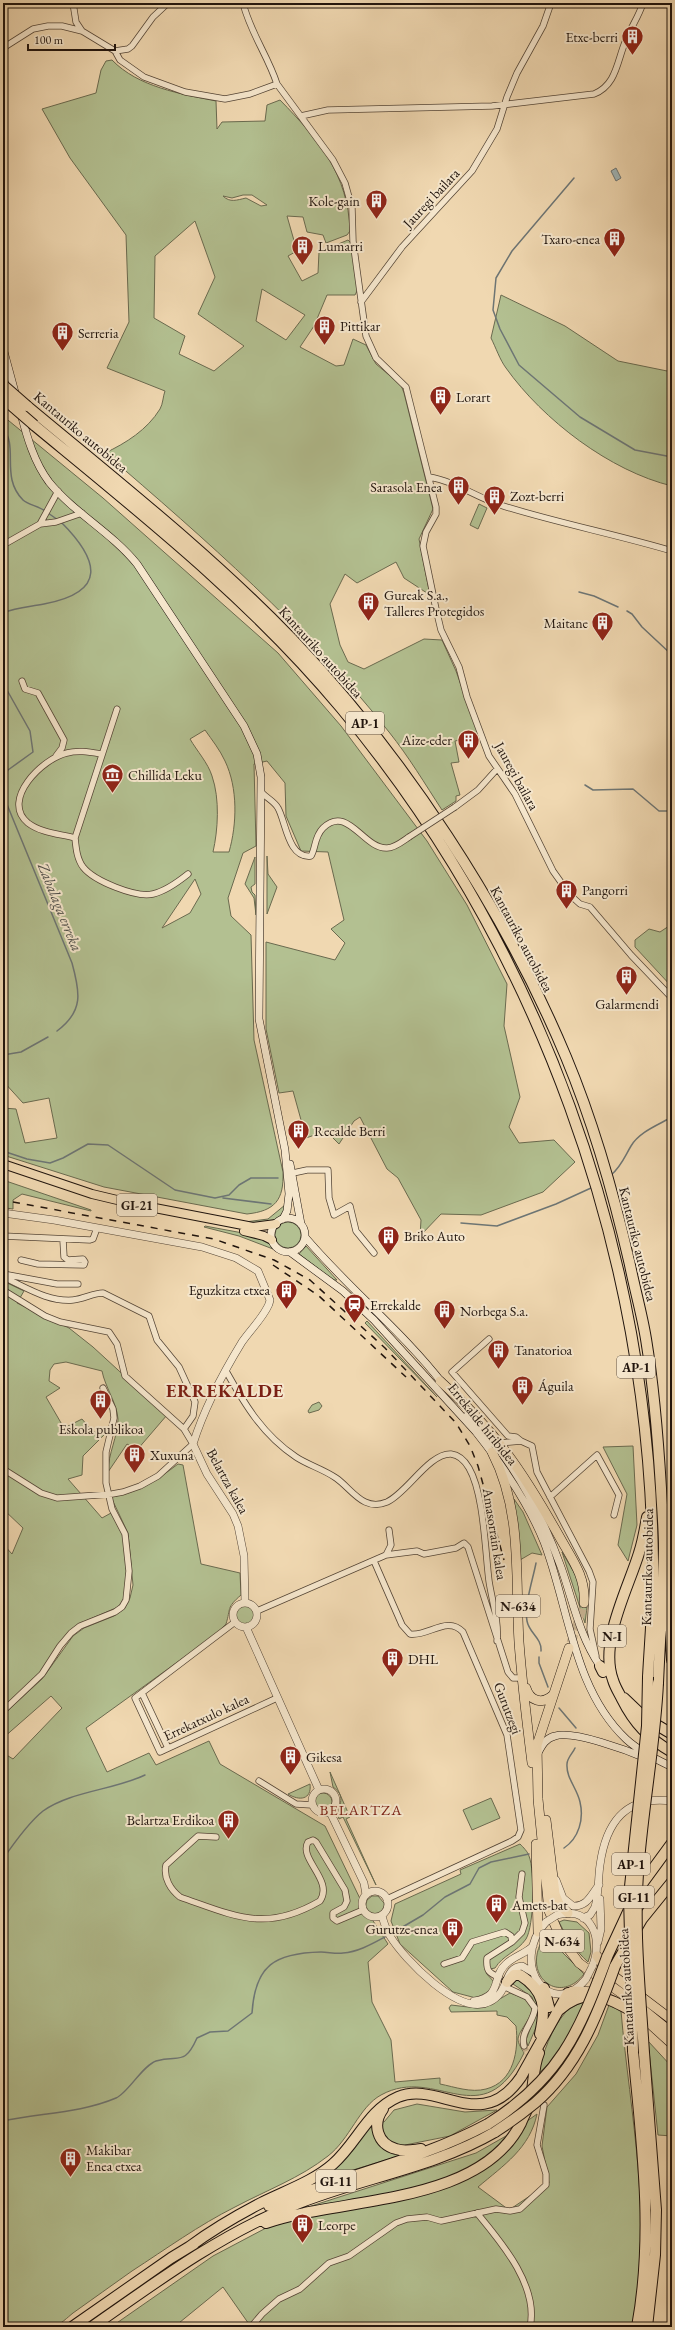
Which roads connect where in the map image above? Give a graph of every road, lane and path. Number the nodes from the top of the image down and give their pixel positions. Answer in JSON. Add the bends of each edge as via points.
{"nodes":[{"id":1,"x":73,"y":3,"type":"edge"},
{"id":2,"x":168,"y":3,"type":"edge"},
{"id":3,"x":243,"y":3,"type":"edge"},
{"id":4,"x":551,"y":3,"type":"edge"},
{"id":5,"x":643,"y":3,"type":"edge"},
{"id":6,"x":77,"y":23,"type":"junction"},
{"id":7,"x":67,"y":28,"type":"junction"},
{"id":8,"x":82,"y":31,"type":"junction"},
{"id":9,"x":3,"y":48,"type":"edge"},
{"id":10,"x":115,"y":51,"type":"junction"},
{"id":11,"x":277,"y":84,"type":"junction"},
{"id":12,"x":506,"y":104,"type":"junction"},
{"id":13,"x":301,"y":116,"type":"junction"},
{"id":14,"x":361,"y":302,"type":"junction"},
{"id":15,"x":3,"y":348,"type":"edge"},
{"id":16,"x":3,"y":385,"type":"edge"},
{"id":17,"x":3,"y":398,"type":"edge"},
{"id":18,"x":429,"y":477,"type":"junction"},
{"id":19,"x":58,"y":491,"type":"junction"},
{"id":20,"x":82,"y":513,"type":"junction"},
{"id":21,"x":40,"y":524,"type":"junction"},
{"id":22,"x":3,"y":545,"type":"edge"},
{"id":23,"x":672,"y":551,"type":"edge"},
{"id":24,"x":22,"y":681,"type":"dead end"},
{"id":25,"x":116,"y":709,"type":"dead end"},
{"id":26,"x":101,"y":754,"type":"junction"},
{"id":27,"x":56,"y":756,"type":"junction"},
{"id":28,"x":497,"y":769,"type":"junction"},
{"id":29,"x":262,"y":793,"type":"junction"},
{"id":30,"x":273,"y":803,"type":"junction"},
{"id":31,"x":262,"y":809,"type":"junction"},
{"id":32,"x":75,"y":838,"type":"junction"},
{"id":33,"x":188,"y":874,"type":"dead end"},
{"id":34,"x":672,"y":998,"type":"edge"},
{"id":35,"x":285,"y":1150,"type":"junction"},
{"id":36,"x":3,"y":1164,"type":"edge"},
{"id":37,"x":3,"y":1169,"type":"edge"},
{"id":38,"x":293,"y":1173,"type":"junction"},
{"id":39,"x":3,"y":1214,"type":"edge"},
{"id":40,"x":279,"y":1222,"type":"junction"},
{"id":41,"x":301,"y":1224,"type":"junction"},
{"id":42,"x":97,"y":1228,"type":"junction"},
{"id":43,"x":3,"y":1236,"type":"edge"},
{"id":44,"x":305,"y":1237,"type":"junction"},
{"id":45,"x":62,"y":1240,"type":"junction"},
{"id":46,"x":272,"y":1240,"type":"junction"},
{"id":47,"x":290,"y":1252,"type":"junction"},
{"id":48,"x":374,"y":1253,"type":"dead end"},
{"id":49,"x":21,"y":1260,"type":"dead end"},
{"id":50,"x":3,"y":1274,"type":"edge"},
{"id":51,"x":3,"y":1277,"type":"edge"},
{"id":52,"x":78,"y":1284,"type":"dead end"},
{"id":53,"x":3,"y":1290,"type":"edge"},
{"id":54,"x":489,"y":1339,"type":"dead end"},
{"id":55,"x":226,"y":1371,"type":"junction"},
{"id":56,"x":440,"y":1381,"type":"junction"},
{"id":57,"x":103,"y":1388,"type":"dead end"},
{"id":58,"x":483,"y":1414,"type":"junction"},
{"id":59,"x":184,"y":1429,"type":"junction"},
{"id":60,"x":521,"y":1441,"type":"junction"},
{"id":61,"x":501,"y":1443,"type":"junction"},
{"id":62,"x":193,"y":1444,"type":"junction"},
{"id":63,"x":492,"y":1452,"type":"junction"},
{"id":64,"x":3,"y":1469,"type":"edge"},
{"id":65,"x":107,"y":1494,"type":"junction"},
{"id":66,"x":550,"y":1497,"type":"junction"},
{"id":67,"x":651,"y":1502,"type":"junction"},
{"id":68,"x":614,"y":1515,"type":"dead end"},
{"id":69,"x":561,"y":1518,"type":"junction"},
{"id":70,"x":552,"y":1523,"type":"junction"},
{"id":71,"x":389,"y":1530,"type":"dead end"},
{"id":72,"x":664,"y":1546,"type":"junction"},
{"id":73,"x":386,"y":1556,"type":"junction"},
{"id":74,"x":374,"y":1561,"type":"junction"},
{"id":75,"x":561,"y":1567,"type":"junction"},
{"id":76,"x":245,"y":1602,"type":"junction"},
{"id":77,"x":584,"y":1603,"type":"tunnel mouth"},
{"id":78,"x":257,"y":1611,"type":"junction"},
{"id":79,"x":235,"y":1622,"type":"junction"},
{"id":80,"x":246,"y":1628,"type":"junction"},
{"id":81,"x":497,"y":1641,"type":"junction"},
{"id":82,"x":569,"y":1648,"type":"tunnel mouth"},
{"id":83,"x":672,"y":1660,"type":"edge"},
{"id":84,"x":602,"y":1669,"type":"joint"},
{"id":85,"x":522,"y":1678,"type":"junction"},
{"id":86,"x":142,"y":1693,"type":"junction"},
{"id":87,"x":553,"y":1695,"type":"junction"},
{"id":88,"x":624,"y":1697,"type":"dead end"},
{"id":89,"x":277,"y":1698,"type":"junction"},
{"id":90,"x":3,"y":1712,"type":"edge"},
{"id":91,"x":672,"y":1734,"type":"edge"},
{"id":92,"x":168,"y":1748,"type":"junction"},
{"id":93,"x":672,"y":1752,"type":"edge"},
{"id":94,"x":537,"y":1755,"type":"junction"},
{"id":95,"x":532,"y":1764,"type":"junction"},
{"id":96,"x":672,"y":1768,"type":"edge"},
{"id":97,"x":538,"y":1780,"type":"junction"},
{"id":98,"x":259,"y":1781,"type":"dead end"},
{"id":99,"x":319,"y":1790,"type":"junction"},
{"id":100,"x":538,"y":1799,"type":"junction"},
{"id":101,"x":672,"y":1800,"type":"edge"},
{"id":102,"x":312,"y":1805,"type":"junction"},
{"id":103,"x":330,"y":1812,"type":"junction"},
{"id":104,"x":216,"y":1837,"type":"dead end"},
{"id":105,"x":672,"y":1843,"type":"edge"},
{"id":106,"x":552,"y":1860,"type":"junction"},
{"id":107,"x":522,"y":1874,"type":"dead end"},
{"id":108,"x":672,"y":1882,"type":"edge"},
{"id":109,"x":599,"y":1885,"type":"junction"},
{"id":110,"x":369,"y":1893,"type":"junction"},
{"id":111,"x":387,"y":1899,"type":"junction"},
{"id":112,"x":364,"y":1910,"type":"junction"},
{"id":113,"x":568,"y":1913,"type":"junction"},
{"id":114,"x":382,"y":1916,"type":"junction"},
{"id":115,"x":583,"y":1918,"type":"junction"},
{"id":116,"x":538,"y":1932,"type":"junction"},
{"id":117,"x":512,"y":1942,"type":"junction"},
{"id":118,"x":598,"y":1944,"type":"junction"},
{"id":119,"x":533,"y":1946,"type":"junction"},
{"id":120,"x":602,"y":1957,"type":"junction"},
{"id":121,"x":444,"y":1964,"type":"dead end"},
{"id":122,"x":532,"y":1972,"type":"junction"},
{"id":123,"x":504,"y":1982,"type":"junction"},
{"id":124,"x":544,"y":1988,"type":"junction"},
{"id":125,"x":570,"y":1992,"type":"junction"},
{"id":126,"x":464,"y":2001,"type":"junction"},
{"id":127,"x":555,"y":2014,"type":"junction"},
{"id":128,"x":645,"y":2018,"type":"junction"},
{"id":129,"x":672,"y":2020,"type":"edge"},
{"id":130,"x":548,"y":2027,"type":"junction"},
{"id":131,"x":672,"y":2033,"type":"edge"},
{"id":132,"x":540,"y":2036,"type":"junction"},
{"id":133,"x":672,"y":2044,"type":"edge"},
{"id":134,"x":524,"y":2046,"type":"tunnel mouth"},
{"id":135,"x":638,"y":2052,"type":"junction"},
{"id":136,"x":532,"y":2056,"type":"junction"},
{"id":137,"x":386,"y":2104,"type":"junction"},
{"id":138,"x":544,"y":2105,"type":"dead end"},
{"id":139,"x":439,"y":2147,"type":"junction"},
{"id":140,"x":477,"y":2213,"type":"junction"},
{"id":141,"x":241,"y":2231,"type":"junction"},
{"id":142,"x":189,"y":2247,"type":"junction"},
{"id":143,"x":72,"y":2327,"type":"edge"},
{"id":144,"x":92,"y":2327,"type":"edge"},
{"id":145,"x":251,"y":2327,"type":"edge"},
{"id":146,"x":530,"y":2327,"type":"edge"},
{"id":147,"x":637,"y":2327,"type":"edge"},
{"id":148,"x":647,"y":2327,"type":"edge"}],
"edges":[{"from":1,"to":6,"type":"street"},
{"from":2,"to":10,"type":"street","via":[[153,17],[132,46]]},
{"from":3,"to":11,"type":"street","name":"Jauregi bailara","via":[[248,23]]},
{"from":4,"to":12,"type":"street","name":"Jauregi bailara","via":[[543,26],[517,73]]},
{"from":5,"to":12,"type":"street","via":[[626,40],[614,76],[601,91],[584,97]]},
{"from":6,"to":7,"type":"street"},
{"from":6,"to":8,"type":"street"},
{"from":7,"to":8,"type":"street"},
{"from":7,"to":9,"type":"street","via":[[48,26],[34,29]]},
{"from":8,"to":10,"type":"street"},
{"from":10,"to":11,"type":"street","via":[[120,60],[144,77],[185,92],[225,99],[250,94]]},
{"from":11,"to":13,"type":"street","name":"Jauregi bailara"},
{"from":12,"to":13,"type":"street","via":[[328,110]]},
{"from":12,"to":14,"type":"street","name":"Jauregi bailara","via":[[497,129],[472,171],[402,247]]},
{"from":13,"to":14,"type":"street","name":"Jauregi bailara","via":[[333,160],[350,196]]},
{"from":14,"to":18,"type":"street","name":"Jauregi bailara","via":[[363,325],[372,350],[382,365],[406,387]]},
{"from":15,"to":19,"type":"main road","via":[[33,452],[45,475]]},
{"from":16,"to":72,"type":"highway","name":"Kantauriko autobidea","number":"AP-1","bridge":true,"via":[[199,550],[251,597],[321,671],[418,792],[493,914],[527,975],[566,1058],[590,1126],[622,1233],[650,1366],[658,1443]]},
{"from":17,"to":67,"type":"highway","name":"Kantauriko autobidea","number":"AP-1","bridge":true,"via":[[146,517],[244,603],[314,678],[410,798],[481,912],[537,1022],[580,1132],[611,1235],[633,1343]]},
{"from":18,"to":23,"type":"street","via":[[499,504]]},
{"from":18,"to":28,"type":"street","name":"Jauregi bailara","via":[[436,514],[426,532],[423,546],[436,609],[441,630],[459,667],[470,704]]},
{"from":19,"to":20,"type":"main road"},
{"from":19,"to":21,"type":"street"},
{"from":20,"to":21,"type":"street","via":[[56,522]]},
{"from":20,"to":29,"type":"main road","via":[[110,535],[137,564],[244,726],[257,754]]},
{"from":21,"to":22,"type":"street"},
{"from":24,"to":27,"type":"street","via":[[25,689],[38,693],[64,740]]},
{"from":25,"to":26,"type":"street"},
{"from":26,"to":27,"type":"street","via":[[83,751]]},
{"from":26,"to":32,"type":"street"},
{"from":27,"to":32,"type":"street","via":[[26,781],[18,798],[18,806],[27,823],[35,828]]},
{"from":28,"to":30,"type":"street","bridge":true,"via":[[478,790],[394,847],[380,847],[352,826],[337,821],[323,828],[316,837],[313,853],[307,857],[300,855],[284,827],[277,806]]},
{"from":28,"to":34,"type":"street","name":"Jauregi bailara","via":[[515,794],[553,871],[570,895],[580,904],[590,907]]},
{"from":29,"to":30,"type":"street"},
{"from":29,"to":31,"type":"main road"},
{"from":30,"to":31,"type":"street"},
{"from":31,"to":35,"type":"main road","via":[[259,1019]]},
{"from":32,"to":33,"type":"street","via":[[83,867],[102,882],[123,890],[152,895],[179,882]]},
{"from":35,"to":38,"type":"main road"},
{"from":35,"to":40,"type":"main road","via":[[289,1194],[287,1211]]},
{"from":36,"to":40,"type":"main road","number":"GI-21","via":[[92,1194],[134,1204],[252,1227]]},
{"from":37,"to":46,"type":"main road","number":"GI-21","via":[[102,1202],[254,1232]]},
{"from":38,"to":41,"type":"main road"},
{"from":38,"to":48,"type":"street","via":[[328,1170],[329,1198],[334,1215],[350,1206],[356,1231]]},
{"from":39,"to":42,"type":"main road"},
{"from":40,"to":41,"type":"main road","via":[[292,1219]]},
{"from":40,"to":46,"type":"main road","via":[[272,1231]]},
{"from":41,"to":44,"type":"main road"},
{"from":42,"to":45,"type":"street","via":[[94,1239]]},
{"from":42,"to":55,"type":"main road","via":[[202,1247],[236,1258],[258,1270],[270,1300],[269,1304],[242,1342]]},
{"from":43,"to":45,"type":"street"},
{"from":44,"to":47,"type":"main road","via":[[299,1249]]},
{"from":44,"to":56,"type":"main road","name":"Errekalde hiribidea","via":[[335,1272],[391,1326]]},
{"from":45,"to":49,"type":"street","via":[[64,1257],[68,1260],[83,1259],[84,1265],[38,1264]]},
{"from":46,"to":47,"type":"main road","via":[[281,1251]]},
{"from":47,"to":63,"type":"main road","name":"Errekalde hiribidea","via":[[360,1306],[392,1338]]},
{"from":50,"to":52,"type":"street","via":[[57,1284]]},
{"from":51,"to":59,"type":"street","via":[[50,1298],[72,1300],[103,1293],[149,1316],[157,1340],[179,1367],[195,1402],[194,1416]]},
{"from":53,"to":59,"type":"street","via":[[45,1316],[60,1322],[109,1332],[117,1344],[126,1376]]},
{"from":54,"to":58,"type":"street","via":[[452,1372]]},
{"from":55,"to":62,"type":"main road"},
{"from":55,"to":81,"type":"street","name":"Amasorrain kalea","via":[[250,1412],[270,1436],[301,1460],[337,1479],[354,1495],[368,1503],[376,1504],[393,1499],[442,1456],[453,1454],[464,1461],[475,1484],[487,1546],[498,1630]]},
{"from":56,"to":58,"type":"highway"},
{"from":56,"to":75,"type":"main road","name":"Errekalde hiribidea","via":[[496,1446],[519,1480],[542,1522]]},
{"from":57,"to":65,"type":"street","via":[[113,1409],[114,1418],[105,1462]]},
{"from":58,"to":60,"type":"street","via":[[508,1436]]},
{"from":58,"to":61,"type":"highway"},
{"from":59,"to":62,"type":"street"},
{"from":60,"to":61,"type":"street"},
{"from":60,"to":66,"type":"street","via":[[532,1446],[537,1472]]},
{"from":61,"to":70,"type":"highway"},
{"from":61,"to":75,"type":"street","via":[[546,1522]]},
{"from":62,"to":65,"type":"street","via":[[158,1476],[123,1492]]},
{"from":62,"to":76,"type":"main road","name":"Belartza kalea","via":[[207,1474],[238,1526],[244,1556]]},
{"from":63,"to":85,"type":"highway","number":"N-634","via":[[509,1492],[515,1526]]},
{"from":63,"to":96,"type":"main road","name":"Errekalde hiribidea","via":[[517,1488],[538,1529],[557,1580],[576,1652],[596,1698],[625,1738],[644,1753]]},
{"from":64,"to":65,"type":"street","via":[[41,1492],[57,1498]]},
{"from":65,"to":90,"type":"street","via":[[125,1534],[130,1571],[126,1600],[115,1612],[80,1626],[71,1633],[42,1674]]},
{"from":66,"to":68,"type":"street","via":[[597,1454],[619,1495]]},
{"from":66,"to":69,"type":"street"},
{"from":67,"to":93,"type":"highway","number":"N-I","via":[[639,1553],[618,1610],[610,1645],[611,1672],[630,1714],[645,1733]]},
{"from":67,"to":135,"type":"highway","name":"Kantauriko autobidea","number":"AP-1","bridge":true,"via":[[653,1563],[646,1726],[629,1896]]},
{"from":69,"to":70,"type":"street"},
{"from":69,"to":84,"type":"street","via":[[589,1571],[594,1591],[590,1629]]},
{"from":70,"to":77,"type":"highway","via":[[580,1573],[585,1592]]},
{"from":71,"to":73,"type":"street","via":[[391,1545]]},
{"from":72,"to":83,"type":"highway","via":[[668,1565]]},
{"from":72,"to":135,"type":"highway","name":"Kantauriko autobidea","number":"AP-1","bridge":true,"via":[[655,1734],[639,1869]]},
{"from":73,"to":74,"type":"street"},
{"from":73,"to":81,"type":"street","via":[[417,1551],[424,1554],[456,1548],[464,1543],[468,1547]]},
{"from":74,"to":78,"type":"street"},
{"from":74,"to":111,"type":"street","name":"Gurutzegi","via":[[402,1624],[410,1634],[420,1634],[450,1625],[463,1632],[506,1729],[521,1830],[518,1837],[512,1841]]},
{"from":75,"to":84,"type":"main road","name":"Errekalde hiribidea","via":[[580,1628]]},
{"from":76,"to":78,"type":"main road","via":[[253,1605]]},
{"from":76,"to":79,"type":"main road","via":[[238,1605],[234,1611]]},
{"from":78,"to":80,"type":"main road","via":[[256,1622]]},
{"from":79,"to":80,"type":"main road"},
{"from":79,"to":86,"type":"street"},
{"from":80,"to":89,"type":"main road"},
{"from":81,"to":85,"type":"street","via":[[508,1672],[513,1678]]},
{"from":82,"to":87,"type":"highway","number":"N-634"},
{"from":85,"to":87,"type":"highway","via":[[531,1698],[544,1700]]},
{"from":85,"to":95,"type":"highway","number":"N-634"},
{"from":86,"to":92,"type":"street"},
{"from":86,"to":92,"type":"street","name":"Errekatxulo kalea","via":[[135,1698],[160,1752]]},
{"from":87,"to":94,"type":"highway","number":"N-634","via":[[539,1737]]},
{"from":88,"to":91,"type":"highway","via":[[645,1718]]},
{"from":89,"to":92,"type":"street","name":"Errekatxulo kalea"},
{"from":89,"to":99,"type":"main road"},
{"from":94,"to":96,"type":"main road","via":[[542,1745],[550,1738],[568,1735],[617,1747]]},
{"from":94,"to":97,"type":"highway","number":"N-634"},
{"from":95,"to":100,"type":"highway","number":"N-634"},
{"from":95,"to":116,"type":"highway","number":"N-634"},
{"from":97,"to":100,"type":"highway","number":"N-634"},
{"from":97,"to":106,"type":"highway","number":"N-634"},
{"from":98,"to":102,"type":"street","via":[[296,1804]]},
{"from":99,"to":102,"type":"main road","via":[[313,1794]]},
{"from":99,"to":103,"type":"main road","via":[[328,1790],[336,1798],[335,1806]]},
{"from":100,"to":131,"type":"highway","number":"N-634","via":[[547,1903],[561,1939],[579,1963]]},
{"from":101,"to":109,"type":"main road","via":[[642,1801],[622,1813],[605,1840]]},
{"from":102,"to":103,"type":"main road","via":[[317,1812]]},
{"from":103,"to":110,"type":"main road"},
{"from":104,"to":112,"type":"street","via":[[198,1836],[166,1866],[164,1872],[172,1890],[180,1897],[251,1920],[274,1919],[313,1905],[320,1901],[324,1891],[306,1853],[308,1842],[313,1840],[345,1890],[348,1901],[344,1907],[333,1913],[333,1918],[337,1921]]},
{"from":105,"to":120,"type":"highway","number":"GI-11","via":[[639,1888]]},
{"from":106,"to":109,"type":"main road","via":[[558,1887],[568,1904],[585,1904]]},
{"from":106,"to":113,"type":"highway","number":"N-634","via":[[557,1900]]},
{"from":107,"to":117,"type":"street","via":[[519,1897],[524,1923],[522,1932]]},
{"from":108,"to":141,"type":"highway","number":"GI-11","bridge":true,"via":[[642,1919],[615,1966],[599,2011],[573,2059],[536,2102],[496,2132],[475,2144],[439,2158],[305,2200]]},
{"from":109,"to":115,"type":"main road","via":[[595,1907],[590,1915]]},
{"from":109,"to":118,"type":"main road","via":[[602,1929]]},
{"from":110,"to":111,"type":"main road","via":[[382,1893]]},
{"from":110,"to":112,"type":"main road","via":[[362,1902]]},
{"from":111,"to":114,"type":"main road","via":[[387,1910]]},
{"from":112,"to":114,"type":"main road","via":[[369,1916]]},
{"from":113,"to":115,"type":"main road"},
{"from":113,"to":116,"type":"main road","bridge":true,"via":[[557,1915],[546,1922]]},
{"from":114,"to":126,"type":"main road","via":[[390,1936],[412,1962],[444,1992]]},
{"from":115,"to":118,"type":"main road","via":[[594,1929]]},
{"from":116,"to":119,"type":"main road"},
{"from":117,"to":121,"type":"street","via":[[511,1936],[506,1932],[484,1938],[472,1942],[462,1958]]},
{"from":117,"to":123,"type":"street","via":[[487,1958],[488,1971]]},
{"from":118,"to":120,"type":"main road"},
{"from":119,"to":122,"type":"main road"},
{"from":119,"to":123,"type":"main road","via":[[506,1964]]},
{"from":120,"to":125,"type":"main road","bridge":true,"via":[[592,1967],[586,1979]]},
{"from":120,"to":129,"type":"highway","via":[[606,1970]]},
{"from":120,"to":139,"type":"highway","number":"GI-11","bridge":true,"via":[[589,2007],[572,2041],[528,2095],[488,2124]]},
{"from":122,"to":123,"type":"main road","via":[[522,1966],[514,1968]]},
{"from":122,"to":124,"type":"main road"},
{"from":123,"to":126,"type":"main road","via":[[487,1997],[477,2001]]},
{"from":123,"to":126,"type":"main road","via":[[489,2003],[476,2004]]},
{"from":123,"to":132,"type":"highway","via":[[514,1975],[520,1975],[540,1996],[545,2011]]},
{"from":123,"to":134,"type":"street","via":[[526,1997],[535,2008],[523,2036]]},
{"from":124,"to":125,"type":"main road","via":[[555,1993]]},
{"from":124,"to":132,"type":"highway","via":[[549,2010]]},
{"from":125,"to":127,"type":"highway"},
{"from":125,"to":128,"type":"highway","via":[[596,1992],[612,1996]]},
{"from":127,"to":128,"type":"highway","via":[[572,2001],[590,1996],[614,2001]]},
{"from":127,"to":130,"type":"highway"},
{"from":128,"to":133,"type":"highway"},
{"from":130,"to":136,"type":"highway"},
{"from":130,"to":141,"type":"highway","via":[[536,2061],[531,2099],[520,2124],[487,2162],[469,2172],[422,2190],[288,2216]]},
{"from":132,"to":136,"type":"highway"},
{"from":135,"to":147,"type":"highway","name":"Kantauriko autobidea","number":"AP-1","via":[[647,2230]]},
{"from":135,"to":148,"type":"highway","name":"Kantauriko autobidea","number":"AP-1","via":[[656,2210],[655,2255]]},
{"from":136,"to":137,"type":"highway","via":[[515,2086],[494,2101],[475,2104],[410,2094]]},
{"from":137,"to":139,"type":"highway","via":[[379,2115],[377,2126],[384,2143],[402,2150]]},
{"from":137,"to":142,"type":"highway","via":[[373,2114],[332,2165],[219,2225]]},
{"from":138,"to":140,"type":"street","via":[[537,2145],[546,2174],[546,2185],[520,2209],[510,2211],[496,2208]]},
{"from":139,"to":142,"type":"highway","number":"GI-11","via":[[304,2191],[259,2210]]},
{"from":140,"to":145,"type":"street","via":[[441,2221],[427,2217],[408,2218],[396,2224],[349,2256],[329,2263],[300,2289],[279,2299]]},
{"from":140,"to":146,"type":"street","via":[[523,2281],[529,2299],[532,2320]]},
{"from":141,"to":144,"type":"highway","number":"GI-11","via":[[197,2255]]},
{"from":142,"to":143,"type":"highway","number":"GI-11"}]}
